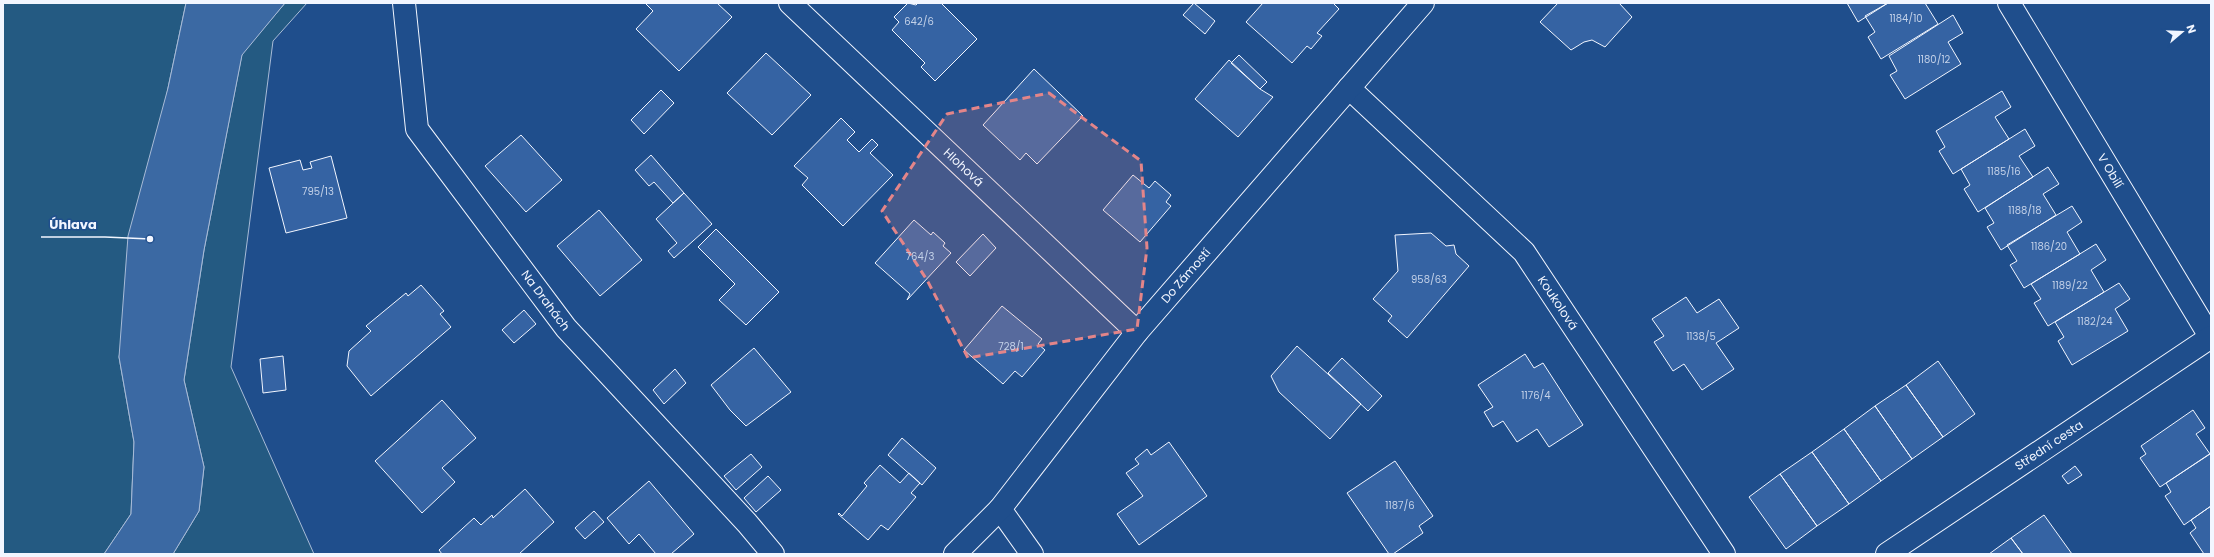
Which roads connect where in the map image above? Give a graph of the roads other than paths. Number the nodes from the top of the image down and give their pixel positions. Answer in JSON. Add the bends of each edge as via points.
{"nodes":[{"id":1,"x":404,"y":3,"type":"edge"},
{"id":2,"x":790,"y":3,"type":"edge"},
{"id":3,"x":1423,"y":3,"type":"edge"},
{"id":4,"x":2009,"y":3,"type":"edge"},
{"id":5,"x":1349,"y":88,"type":"junction"},
{"id":6,"x":1137,"y":332,"type":"junction"},
{"id":7,"x":2211,"y":338,"type":"edge"},
{"id":8,"x":1000,"y":509,"type":"junction"},
{"id":9,"x":773,"y":554,"type":"edge"},
{"id":10,"x":955,"y":554,"type":"edge"},
{"id":11,"x":1032,"y":554,"type":"edge"},
{"id":12,"x":1724,"y":554,"type":"edge"},
{"id":13,"x":1886,"y":554,"type":"edge"}],
"edges":[{"from":1,"to":9,"type":"street","name":"Na Drahách","via":[[416,129],[566,328],[748,523]]},
{"from":2,"to":6,"type":"street","name":"Hlohová"},
{"from":3,"to":5,"type":"street","name":"Do Zámostí"},
{"from":4,"to":7,"type":"street","name":"V Obilí"},
{"from":5,"to":6,"type":"street","name":"Do Zámostí"},
{"from":5,"to":12,"type":"street","name":"Koukolová","via":[[1524,252]]},
{"from":6,"to":8,"type":"street","name":"Do Zámostí"},
{"from":7,"to":13,"type":"street","name":"Střední cesta"},
{"from":8,"to":10,"type":"street","name":"Do Zámostí"},
{"from":8,"to":11,"type":"street"}]}
